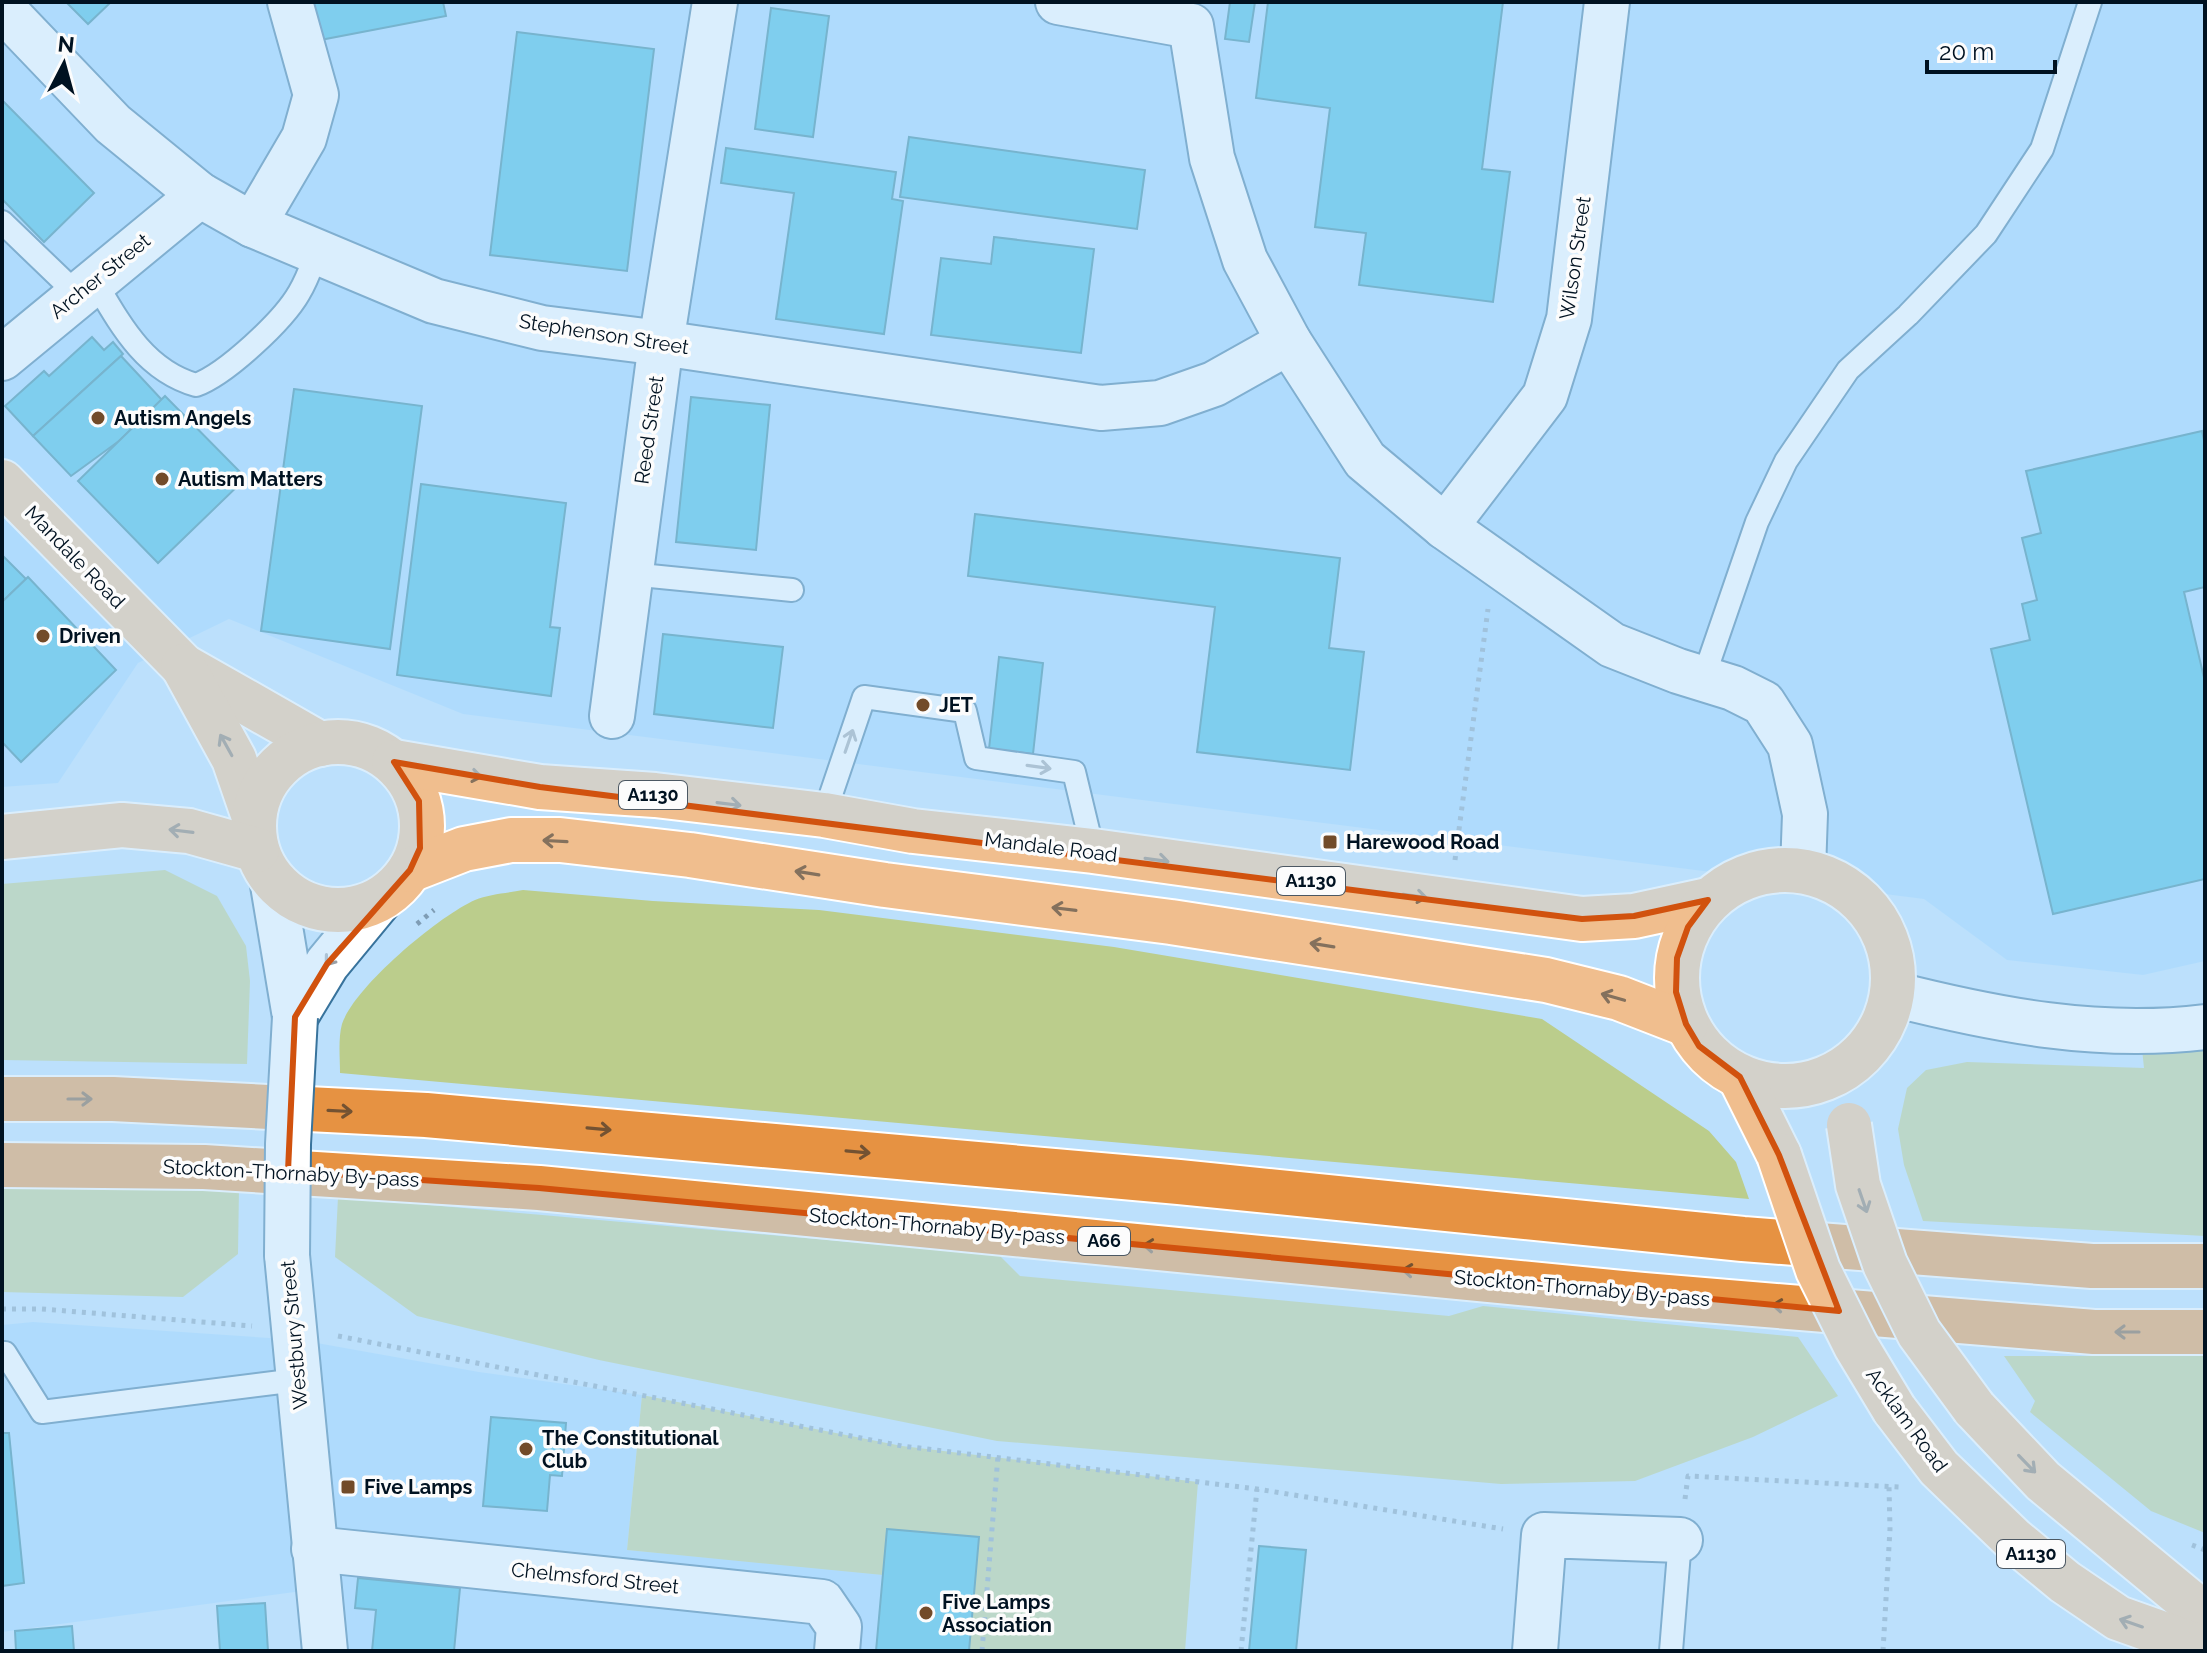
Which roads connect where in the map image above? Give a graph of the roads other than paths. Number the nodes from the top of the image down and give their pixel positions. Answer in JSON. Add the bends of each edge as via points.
{"nodes":[{"id":1,"x":290,"y":2,"type":"edge"},
{"id":2,"x":715,"y":2,"type":"edge"},
{"id":3,"x":1058,"y":2,"type":"edge"},
{"id":4,"x":1607,"y":2,"type":"edge"},
{"id":5,"x":2090,"y":2,"type":"edge"},
{"id":6,"x":2,"y":8,"type":"edge"},
{"id":7,"x":200,"y":195,"type":"junction"},
{"id":8,"x":2,"y":222,"type":"edge"},
{"id":9,"x":253,"y":225,"type":"junction"},
{"id":10,"x":317,"y":252,"type":"junction"},
{"id":11,"x":85,"y":287,"type":"junction"},
{"id":12,"x":1289,"y":342,"type":"junction"},
{"id":13,"x":661,"y":343,"type":"junction"},
{"id":14,"x":2,"y":358,"type":"edge"},
{"id":15,"x":2,"y":482,"type":"edge"},
{"id":16,"x":1445,"y":527,"type":"junction"},
{"id":17,"x":630,"y":574,"type":"junction"},
{"id":18,"x":792,"y":590,"type":"dead end"},
{"id":19,"x":183,"y":666,"type":"junction"},
{"id":20,"x":1703,"y":679,"type":"junction"},
{"id":21,"x":612,"y":716,"type":"dead end"},
{"id":22,"x":320,"y":744,"type":"junction"},
{"id":23,"x":394,"y":762,"type":"junction"},
{"id":24,"x":824,"y":815,"type":"junction"},
{"id":25,"x":2,"y":837,"type":"edge"},
{"id":26,"x":261,"y":849,"type":"junction"},
{"id":27,"x":1093,"y":851,"type":"junction"},
{"id":28,"x":410,"y":870,"type":"junction"},
{"id":29,"x":1803,"y":870,"type":"junction"},
{"id":30,"x":1708,"y":900,"type":"junction"},
{"id":31,"x":379,"y":901,"type":"junction"},
{"id":32,"x":1893,"y":994,"type":"junction"},
{"id":33,"x":295,"y":1017,"type":"junction"},
{"id":34,"x":1686,"y":1024,"type":"junction"},
{"id":35,"x":2205,"y":1027,"type":"edge"},
{"id":36,"x":1865,"y":1052,"type":"junction"},
{"id":37,"x":1740,"y":1077,"type":"junction"},
{"id":38,"x":2,"y":1099,"type":"edge"},
{"id":39,"x":2,"y":1165,"type":"edge"},
{"id":40,"x":2205,"y":1266,"type":"edge"},
{"id":41,"x":2205,"y":1332,"type":"edge"},
{"id":42,"x":2,"y":1353,"type":"edge"},
{"id":43,"x":297,"y":1380,"type":"junction"},
{"id":44,"x":1680,"y":1540,"type":"joint"},
{"id":45,"x":314,"y":1549,"type":"junction"},
{"id":46,"x":2205,"y":1615,"type":"edge"},
{"id":47,"x":2205,"y":1649,"type":"edge"},
{"id":48,"x":325,"y":1651,"type":"edge"},
{"id":49,"x":837,"y":1651,"type":"edge"},
{"id":50,"x":1535,"y":1651,"type":"edge"},
{"id":51,"x":1671,"y":1651,"type":"edge"}],
"edges":[{"from":1,"to":9,"type":"street","via":[[316,95],[304,138]]},
{"from":2,"to":13,"type":"street","name":"Reed Street"},
{"from":3,"to":12,"type":"street","via":[[1191,26],[1212,158],[1245,260]]},
{"from":4,"to":16,"type":"street","name":"Wilson Street","via":[[1565,332],[1545,396]]},
{"from":5,"to":20,"type":"lane","via":[[2042,149],[1986,234],[1848,370],[1786,461],[1757,522]]},
{"from":6,"to":7,"type":"street","name":"Stephenson Street","via":[[113,124]]},
{"from":7,"to":9,"type":"street","name":"Stephenson Street"},
{"from":7,"to":11,"type":"street","name":"Archer Street"},
{"from":8,"to":11,"type":"lane"},
{"from":9,"to":10,"type":"street","name":"Stephenson Street"},
{"from":10,"to":11,"type":"lane","via":[[285,313],[238,358],[196,385],[143,354]]},
{"from":10,"to":13,"type":"street","name":"Stephenson Street","via":[[434,301],[542,328]]},
{"from":11,"to":14,"type":"street","name":"Archer Street"},
{"from":12,"to":13,"type":"street","name":"Stephenson Street","via":[[1214,384],[1160,403],[1101,408]]},
{"from":12,"to":16,"type":"street","via":[[1365,460]]},
{"from":13,"to":17,"type":"street","name":"Reed Street"},
{"from":15,"to":19,"type":"main road","name":"Mandale Road"},
{"from":16,"to":20,"type":"street","via":[[1612,645]]},
{"from":17,"to":18,"type":"lane"},
{"from":17,"to":21,"type":"street","name":"Reed Street"},
{"from":19,"to":22,"type":"main road","name":"Mandale Road"},
{"from":26,"to":19,"type":"main road","name":"Mandale Road","one_way":true,"via":[[234,759]]},
{"from":20,"to":29,"type":"street","via":[[1763,703],[1790,745],[1805,814]]},
{"from":22,"to":23,"type":"main road","name":"Mandale Road","via":[[346,742],[371,748]]},
{"from":22,"to":26,"type":"main road","name":"Mandale Road","via":[[295,753],[261,792]]},
{"from":23,"to":24,"type":"main road","name":"Mandale Road","number":"A1130","one_way":true,"via":[[540,787]]},
{"from":23,"to":28,"type":"main road","via":[[419,801],[423,825]]},
{"from":24,"to":27,"type":"main road","name":"Mandale Road","number":"A1130","via":[[913,831]]},
{"from":24,"to":27,"type":"lane","one_way":true,"via":[[864,697],[965,711],[976,758],[1074,772]]},
{"from":26,"to":25,"type":"main road","one_way":true,"via":[[189,831],[122,825]]},
{"from":26,"to":31,"type":"main road","via":[[294,899],[322,909],[351,910]]},
{"from":26,"to":33,"type":"street","name":"Westbury Street"},
{"from":27,"to":30,"type":"main road","name":"Mandale Road","number":"A1130","one_way":true,"via":[[1582,919],[1634,916]]},
{"from":28,"to":31,"type":"main road"},
{"from":34,"to":28,"type":"main road","one_way":true,"via":[[1619,998],[1500,973],[690,855],[560,840],[511,840],[464,849]]},
{"from":29,"to":30,"type":"main road","number":"A1130","via":[[1769,870],[1736,880]]},
{"from":29,"to":32,"type":"main road","number":"A1130","via":[[1835,881],[1863,901],[1882,929],[1893,960]]},
{"from":30,"to":34,"type":"main road","number":"A1130","via":[[1688,927],[1677,958],[1676,992]]},
{"from":31,"to":33,"type":"street","name":"Westbury Street","one_way":true,"via":[[327,964]]},
{"from":32,"to":35,"type":"street","via":[[1978,1016],[2085,1031]]},
{"from":32,"to":36,"type":"main road","number":"A1130","via":[[1883,1026]]},
{"from":33,"to":43,"type":"street","name":"Westbury Street","bridge":true,"via":[[287,1255]]},
{"from":34,"to":37,"type":"main road","number":"A1130","via":[[1699,1046]]},
{"from":36,"to":37,"type":"main road","number":"A1130","via":[[1838,1073],[1806,1085],[1773,1086]]},
{"from":36,"to":46,"type":"main road","number":"A1130","one_way":true,"bridge":true,"via":[[1849,1125],[1858,1185],[1885,1264],[1919,1333],[1974,1408],[2043,1481]]},
{"from":47,"to":37,"type":"main road","name":"Acklam Road","number":"A1130","one_way":true,"bridge":true,"via":[[2118,1618],[2065,1582],[1939,1468],[1894,1409],[1856,1346],[1818,1270],[1779,1155]]},
{"from":38,"to":40,"type":"highway","one_way":true,"via":[[113,1099],[426,1115],[1743,1239],[2092,1266]]},
{"from":41,"to":39,"type":"highway","name":"Stockton-Thornaby By-pass","number":"A66","one_way":true,"via":[[2094,1332],[1643,1295],[523,1187],[204,1167]]},
{"from":42,"to":43,"type":"lane","via":[[42,1412]]},
{"from":43,"to":45,"type":"street","name":"Westbury Street"},
{"from":44,"to":50,"type":"street","via":[[1544,1535]]},
{"from":44,"to":51,"type":"lane"},
{"from":45,"to":48,"type":"street","name":"Westbury Street"},
{"from":45,"to":49,"type":"street","name":"Chelmsford Street","via":[[822,1602],[839,1627]]}]}
